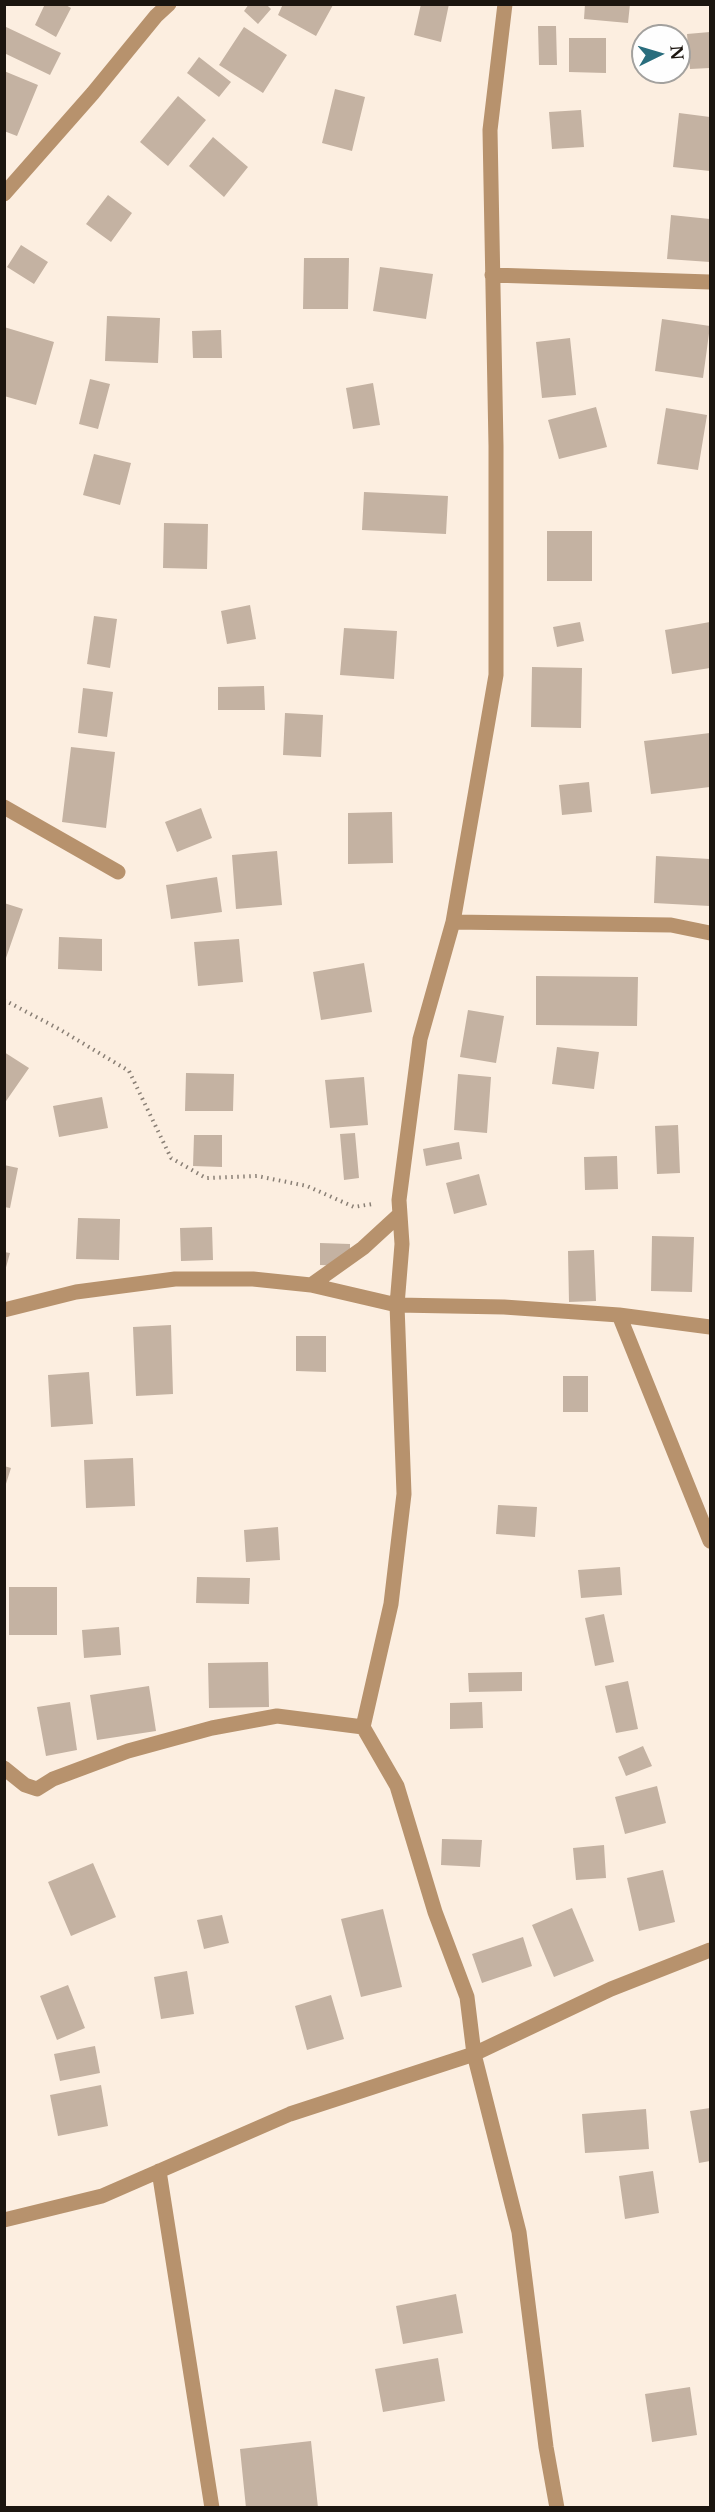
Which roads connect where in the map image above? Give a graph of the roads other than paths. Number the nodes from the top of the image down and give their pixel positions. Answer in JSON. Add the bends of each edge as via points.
{"nodes":[{"id":1,"x":169,"y":4,"type":"edge"},
{"id":2,"x":505,"y":4,"type":"edge"},
{"id":3,"x":4,"y":194,"type":"edge"},
{"id":4,"x":492,"y":275,"type":"junction"},
{"id":5,"x":711,"y":282,"type":"edge"},
{"id":6,"x":4,"y":807,"type":"edge"},
{"id":7,"x":118,"y":872,"type":"dead end"},
{"id":8,"x":453,"y":922,"type":"junction"},
{"id":9,"x":711,"y":933,"type":"edge"},
{"id":10,"x":400,"y":1207,"type":"junction"},
{"id":11,"x":311,"y":1285,"type":"junction"},
{"id":12,"x":397,"y":1305,"type":"junction"},
{"id":13,"x":4,"y":1310,"type":"edge"},
{"id":14,"x":619,"y":1315,"type":"junction"},
{"id":15,"x":711,"y":1327,"type":"edge"},
{"id":16,"x":711,"y":1541,"type":"edge"},
{"id":17,"x":363,"y":1726,"type":"junction"},
{"id":18,"x":4,"y":1768,"type":"edge"},
{"id":19,"x":711,"y":1950,"type":"edge"},
{"id":20,"x":474,"y":2054,"type":"junction"},
{"id":21,"x":159,"y":2171,"type":"junction"},
{"id":22,"x":4,"y":2220,"type":"edge"},
{"id":23,"x":212,"y":2508,"type":"edge"},
{"id":24,"x":557,"y":2508,"type":"edge"}],
"edges":[{"from":1,"to":3,"type":"street"},
{"from":2,"to":4,"type":"street","via":[[490,130]]},
{"from":4,"to":5,"type":"street"},
{"from":4,"to":8,"type":"street","via":[[496,675]]},
{"from":6,"to":7,"type":"street"},
{"from":8,"to":9,"type":"street","via":[[670,925]]},
{"from":8,"to":10,"type":"street","via":[[420,1039]]},
{"from":10,"to":11,"type":"street","via":[[363,1248]]},
{"from":10,"to":12,"type":"street","via":[[402,1244]]},
{"from":11,"to":12,"type":"street"},
{"from":11,"to":13,"type":"street","via":[[253,1279],[175,1279],[76,1292]]},
{"from":12,"to":14,"type":"street"},
{"from":12,"to":17,"type":"street","via":[[404,1494],[391,1604]]},
{"from":14,"to":15,"type":"street"},
{"from":14,"to":16,"type":"street"},
{"from":17,"to":18,"type":"street","via":[[277,1716],[212,1728],[128,1751],[53,1779],[37,1789],[25,1785]]},
{"from":17,"to":20,"type":"street","via":[[397,1786],[435,1912],[467,1997]]},
{"from":19,"to":20,"type":"street","via":[[611,1989]]},
{"from":20,"to":21,"type":"street","via":[[290,2114]]},
{"from":20,"to":24,"type":"street","via":[[519,2232]]},
{"from":21,"to":22,"type":"street","via":[[102,2196]]},
{"from":21,"to":23,"type":"street"}]}
